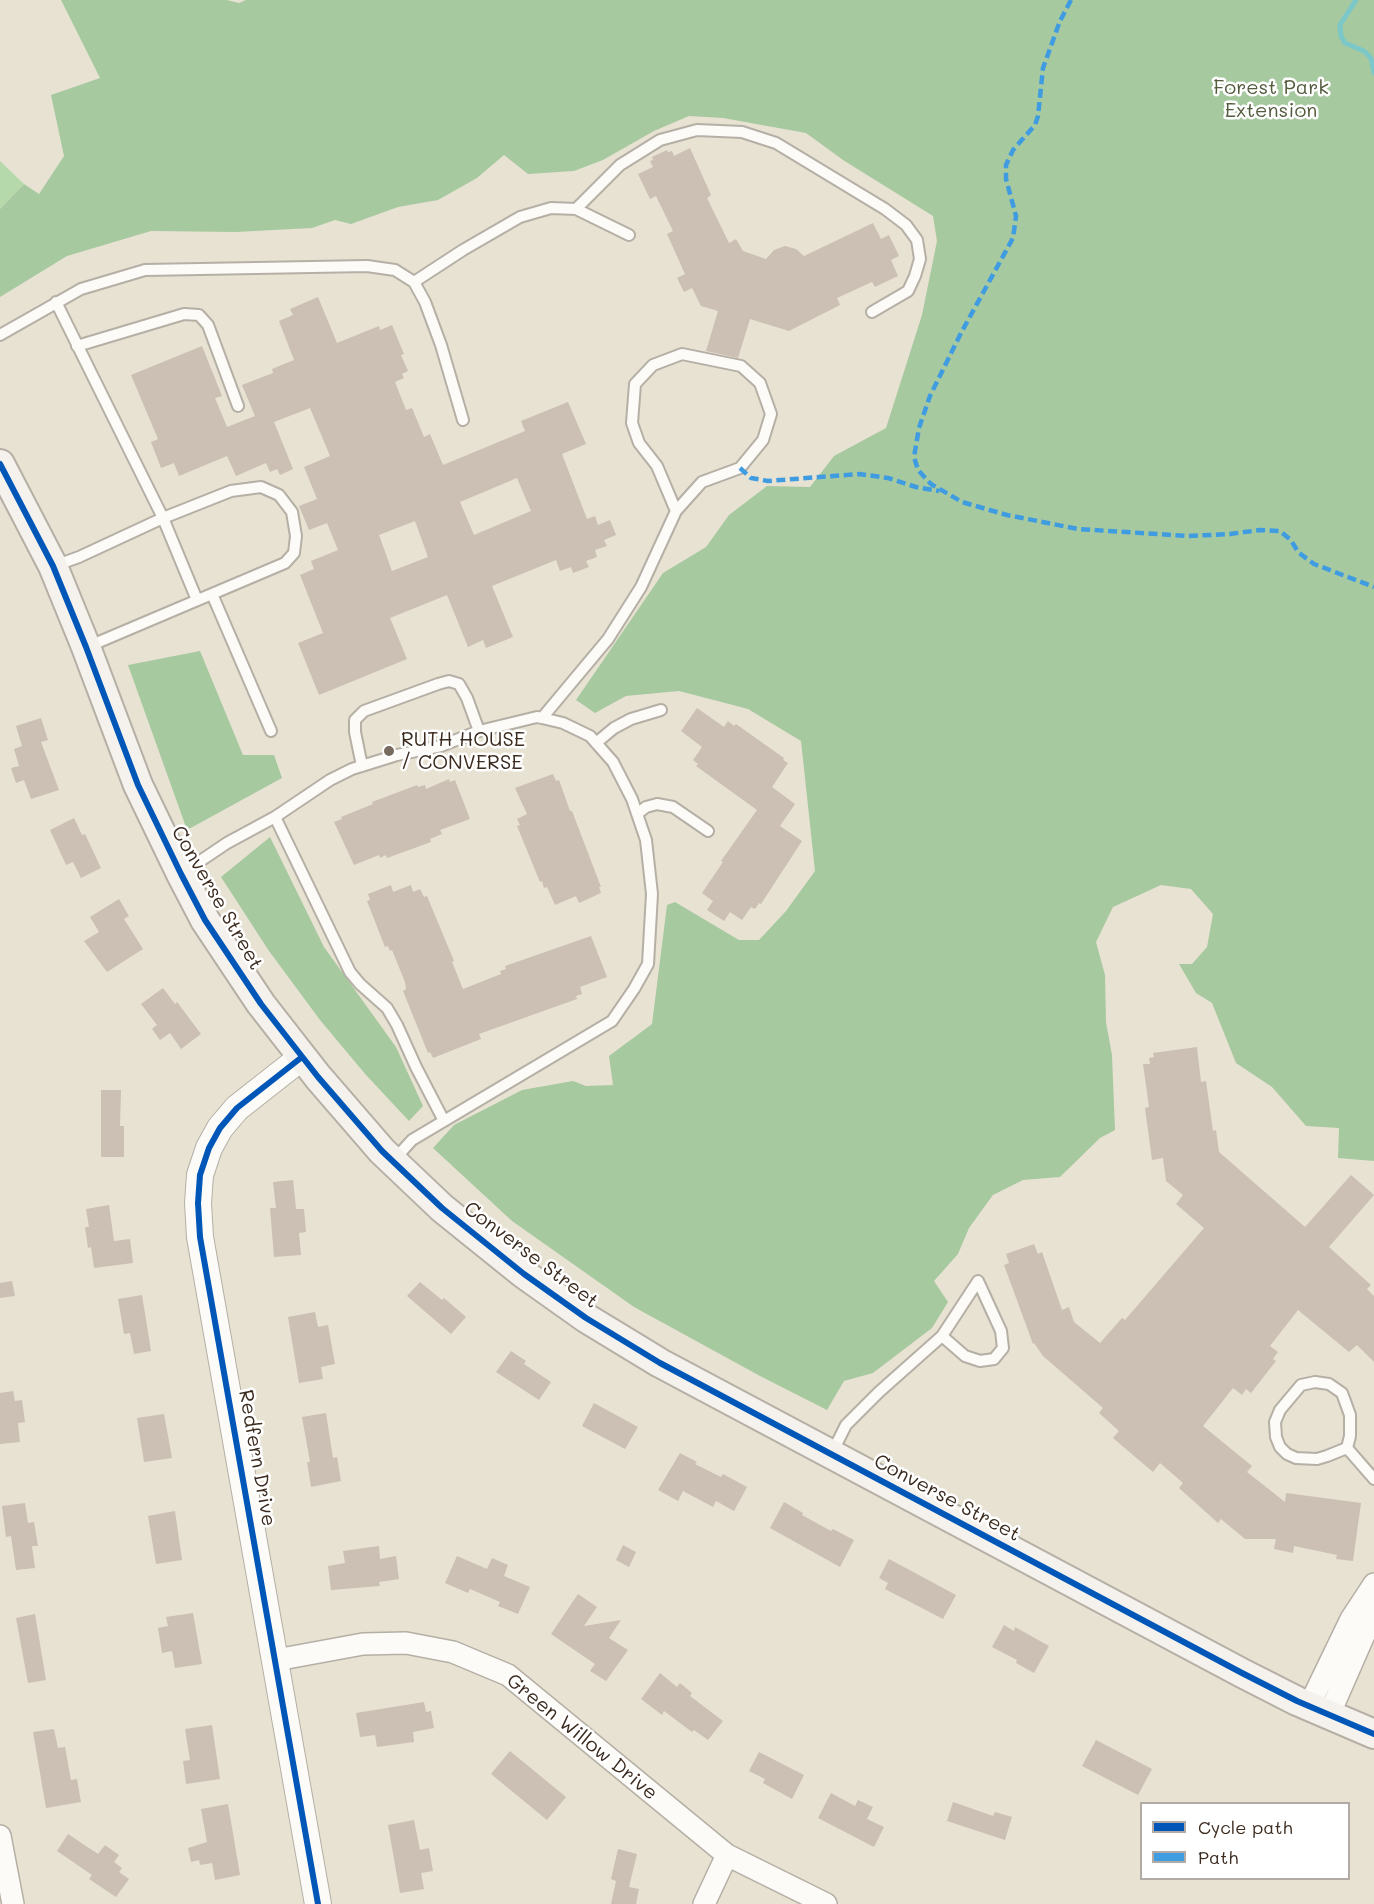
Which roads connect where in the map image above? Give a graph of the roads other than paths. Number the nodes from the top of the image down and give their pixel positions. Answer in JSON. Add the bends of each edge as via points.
{"nodes":[{"id":1,"x":576,"y":209,"type":"junction"},
{"id":2,"x":628,"y":235,"type":"dead end"},
{"id":3,"x":414,"y":282,"type":"junction"},
{"id":4,"x":56,"y":302,"type":"junction"},
{"id":5,"x":872,"y":312,"type":"dead end"},
{"id":6,"x":0,"y":335,"type":"edge"},
{"id":7,"x":77,"y":346,"type":"junction"},
{"id":8,"x":238,"y":406,"type":"dead end"},
{"id":9,"x":463,"y":420,"type":"dead end"},
{"id":10,"x":0,"y":464,"type":"edge"},
{"id":11,"x":676,"y":511,"type":"junction"},
{"id":12,"x":163,"y":518,"type":"junction"},
{"id":13,"x":53,"y":566,"type":"junction"},
{"id":14,"x":212,"y":594,"type":"junction"},
{"id":15,"x":197,"y":600,"type":"junction"},
{"id":16,"x":87,"y":647,"type":"junction"},
{"id":17,"x":661,"y":710,"type":"dead end"},
{"id":18,"x":542,"y":718,"type":"junction"},
{"id":19,"x":271,"y":731,"type":"dead end"},
{"id":20,"x":479,"y":731,"type":"junction"},
{"id":21,"x":596,"y":743,"type":"junction"},
{"id":22,"x":362,"y":766,"type":"junction"},
{"id":23,"x":637,"y":814,"type":"junction"},
{"id":24,"x":274,"y":817,"type":"junction"},
{"id":25,"x":708,"y":831,"type":"dead end"},
{"id":26,"x":180,"y":874,"type":"junction"},
{"id":27,"x":302,"y":1057,"type":"junction"},
{"id":28,"x":444,"y":1121,"type":"junction"},
{"id":29,"x":393,"y":1161,"type":"junction"},
{"id":30,"x":942,"y":1336,"type":"junction"},
{"id":31,"x":1347,"y":1448,"type":"junction"},
{"id":32,"x":831,"y":1456,"type":"junction"},
{"id":33,"x":1374,"y":1479,"type":"edge"},
{"id":34,"x":1374,"y":1584,"type":"edge"},
{"id":35,"x":1374,"y":1600,"type":"edge"},
{"id":36,"x":276,"y":1660,"type":"junction"},
{"id":37,"x":1319,"y":1711,"type":"junction"},
{"id":38,"x":1374,"y":1734,"type":"edge"},
{"id":39,"x":0,"y":1836,"type":"edge"},
{"id":40,"x":727,"y":1855,"type":"junction"},
{"id":41,"x":13,"y":1904,"type":"edge"},
{"id":42,"x":318,"y":1904,"type":"edge"},
{"id":43,"x":704,"y":1904,"type":"edge"},
{"id":44,"x":826,"y":1904,"type":"edge"}],
"edges":[{"from":1,"to":2,"type":"lane"},
{"from":1,"to":3,"type":"lane","via":[[551,208],[520,218]]},
{"from":1,"to":5,"type":"lane","via":[[620,165],[660,140],[696,130],[742,132],[776,143],[885,209],[906,225],[917,240],[920,259],[908,291]]},
{"from":3,"to":4,"type":"lane","via":[[395,270],[367,266],[145,270],[81,289]]},
{"from":3,"to":9,"type":"lane","via":[[441,345]]},
{"from":4,"to":6,"type":"lane"},
{"from":4,"to":7,"type":"lane"},
{"from":7,"to":8,"type":"lane","via":[[184,314],[199,315],[208,325]]},
{"from":7,"to":12,"type":"lane"},
{"from":10,"to":13,"type":"main road","name":"Converse Street"},
{"from":11,"to":11,"type":"lane","via":[[702,482],[740,468],[763,440],[771,414],[760,383],[741,366],[682,354],[653,365],[635,384],[632,423],[639,443],[657,466]]},
{"from":11,"to":18,"type":"lane","via":[[641,587],[608,639]]},
{"from":12,"to":13,"type":"lane"},
{"from":12,"to":14,"type":"lane","via":[[231,491],[261,487],[279,495],[292,513],[294,553],[285,563]]},
{"from":12,"to":15,"type":"lane"},
{"from":13,"to":16,"type":"main road","name":"Converse Street"},
{"from":14,"to":15,"type":"lane"},
{"from":14,"to":19,"type":"lane"},
{"from":15,"to":16,"type":"lane"},
{"from":16,"to":26,"type":"main road","name":"Converse Street","via":[[138,785]]},
{"from":17,"to":21,"type":"lane","via":[[631,719]]},
{"from":18,"to":20,"type":"lane"},
{"from":18,"to":21,"type":"lane","via":[[563,723]]},
{"from":20,"to":22,"type":"lane","via":[[441,746]]},
{"from":20,"to":22,"type":"lane","via":[[459,684],[438,684],[364,711],[355,720]]},
{"from":21,"to":23,"type":"lane","via":[[613,762]]},
{"from":22,"to":24,"type":"lane","via":[[330,780]]},
{"from":23,"to":25,"type":"lane","via":[[657,804],[673,807]]},
{"from":23,"to":28,"type":"lane","via":[[646,840],[652,894],[648,964],[634,989],[612,1021]]},
{"from":24,"to":26,"type":"lane"},
{"from":24,"to":28,"type":"lane","via":[[350,972],[387,1008]]},
{"from":26,"to":27,"type":"main road","name":"Converse Street","via":[[231,961]]},
{"from":27,"to":29,"type":"main road","name":"Converse Street"},
{"from":27,"to":36,"type":"street","name":"Redfern Drive","via":[[237,1108],[220,1128],[200,1174],[198,1203],[200,1237]]},
{"from":28,"to":29,"type":"lane","via":[[412,1140]]},
{"from":29,"to":32,"type":"main road","name":"Converse Street","via":[[480,1240],[586,1318]]},
{"from":30,"to":30,"type":"lane","via":[[965,1356],[980,1361],[994,1359],[1003,1348],[1001,1331],[978,1281]]},
{"from":30,"to":32,"type":"lane","via":[[846,1425]]},
{"from":31,"to":31,"type":"lane","via":[[1306,1459],[1287,1454],[1280,1447],[1275,1422],[1301,1385],[1322,1382],[1342,1393],[1351,1423]]},
{"from":31,"to":33,"type":"lane"},
{"from":32,"to":37,"type":"main road","name":"Converse Street"},
{"from":34,"to":37,"type":"street","via":[[1351,1618]]},
{"from":35,"to":37,"type":"street","via":[[1368,1626]]},
{"from":36,"to":40,"type":"street","name":"Green Willow Drive","via":[[363,1644],[406,1643],[453,1652],[508,1675]]},
{"from":36,"to":42,"type":"street","name":"Redfern Drive"},
{"from":37,"to":38,"type":"main road","name":"Converse Street"},
{"from":39,"to":41,"type":"street"},
{"from":40,"to":43,"type":"street"},
{"from":40,"to":44,"type":"street","name":"Green Willow Drive"}]}
